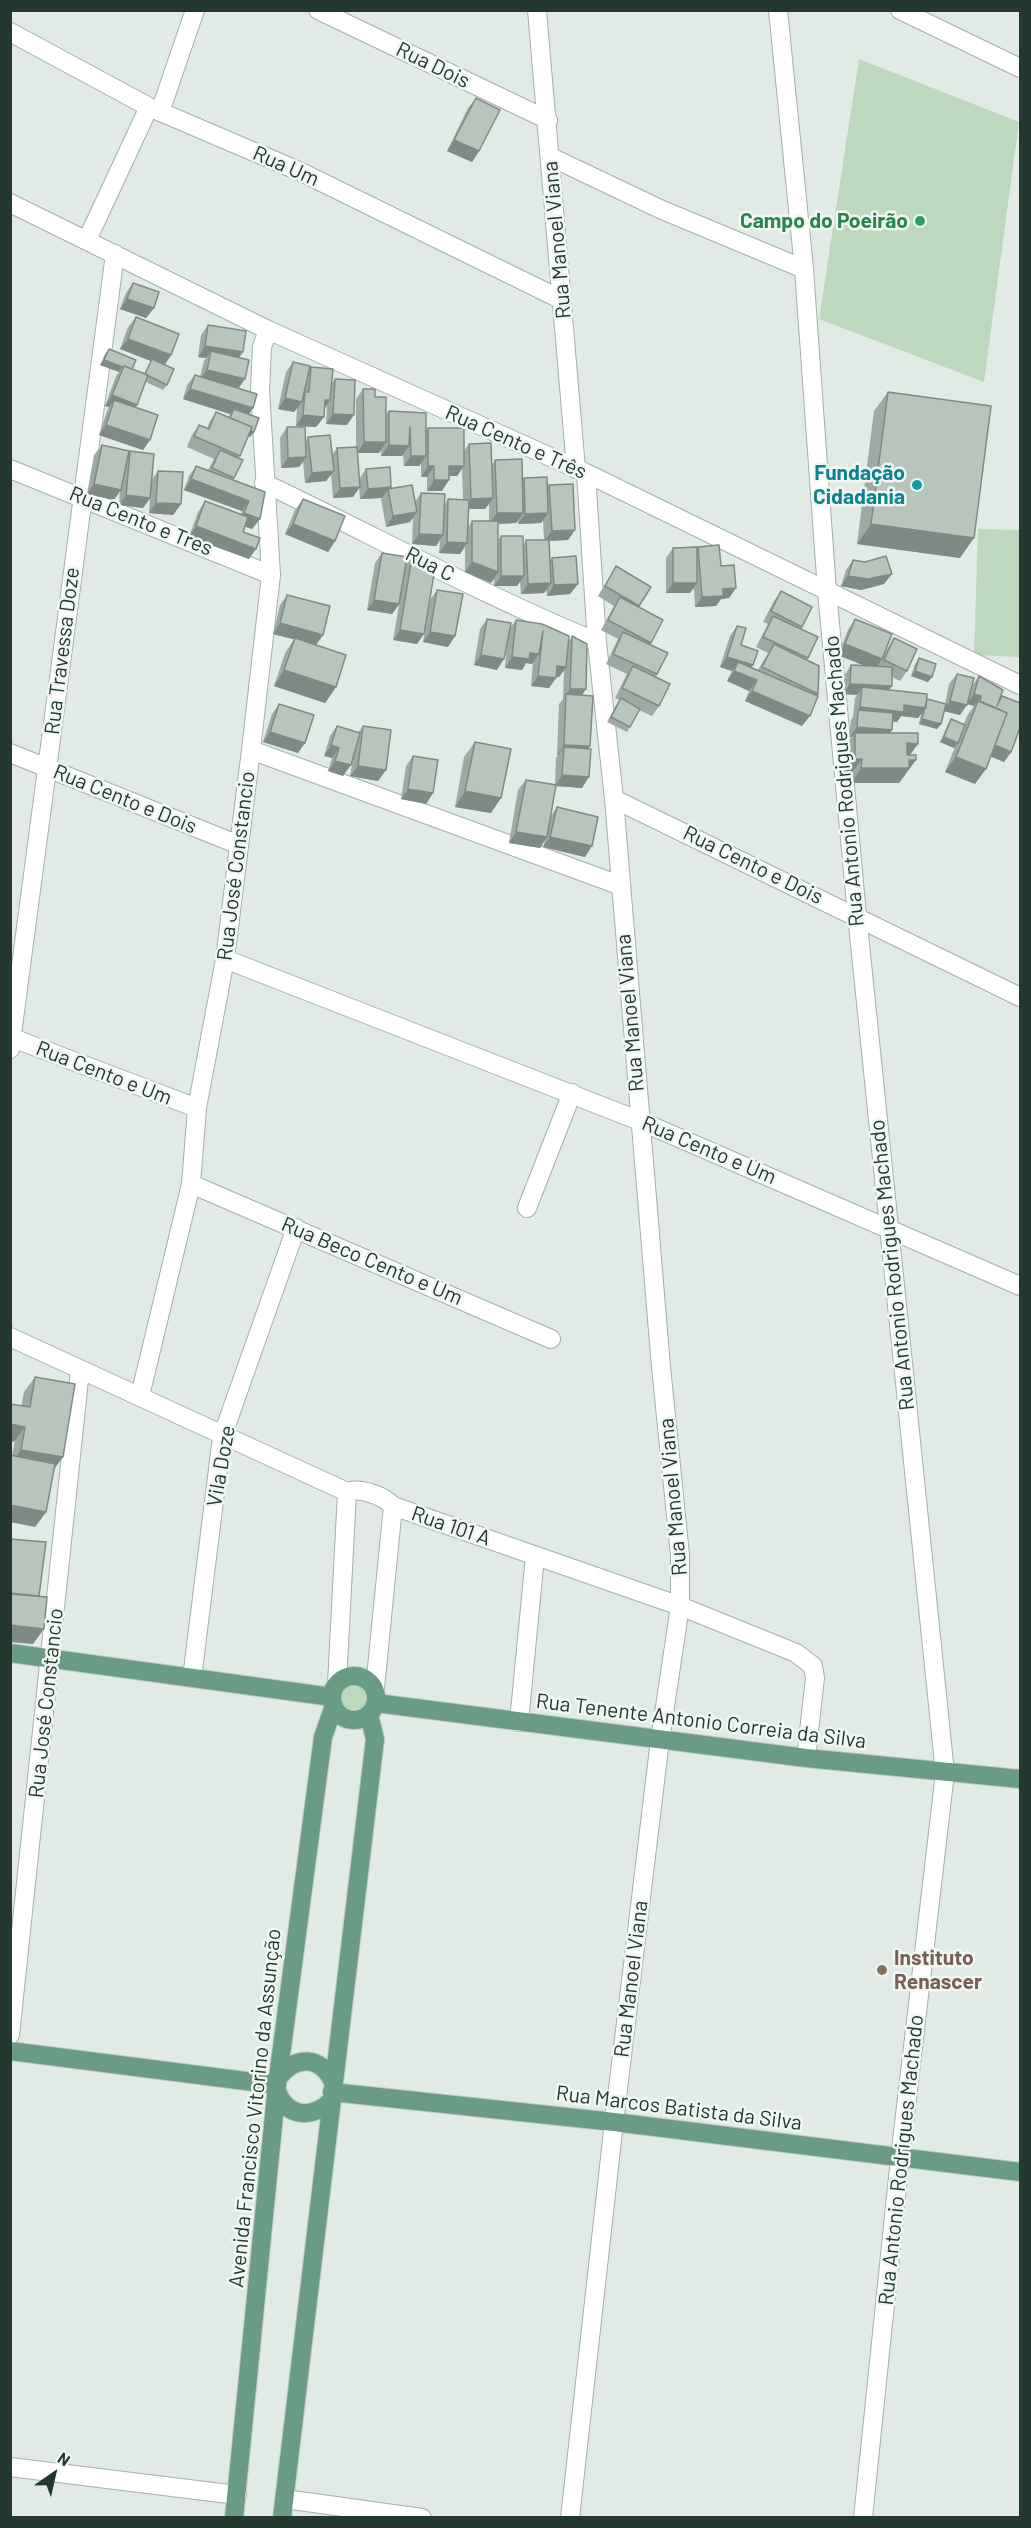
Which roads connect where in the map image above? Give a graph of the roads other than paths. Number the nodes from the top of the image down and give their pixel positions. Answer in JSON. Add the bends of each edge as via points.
{"nodes":[{"id":1,"x":195,"y":10,"type":"edge"},
{"id":2,"x":318,"y":10,"type":"edge"},
{"id":3,"x":537,"y":10,"type":"edge"},
{"id":4,"x":778,"y":10,"type":"edge"},
{"id":5,"x":900,"y":10,"type":"edge"},
{"id":6,"x":10,"y":32,"type":"edge"},
{"id":7,"x":1019,"y":62,"type":"edge"},
{"id":8,"x":155,"y":109,"type":"junction"},
{"id":9,"x":548,"y":120,"type":"junction"},
{"id":10,"x":551,"y":157,"type":"junction"},
{"id":11,"x":10,"y":203,"type":"edge"},
{"id":12,"x":87,"y":240,"type":"junction"},
{"id":13,"x":115,"y":254,"type":"junction"},
{"id":14,"x":804,"y":268,"type":"junction"},
{"id":15,"x":562,"y":300,"type":"junction"},
{"id":16,"x":268,"y":330,"type":"junction"},
{"id":17,"x":10,"y":469,"type":"edge"},
{"id":18,"x":581,"y":471,"type":"junction"},
{"id":19,"x":264,"y":483,"type":"junction"},
{"id":20,"x":82,"y":497,"type":"junction"},
{"id":21,"x":271,"y":575,"type":"junction"},
{"id":22,"x":826,"y":591,"type":"junction"},
{"id":23,"x":597,"y":642,"type":"junction"},
{"id":24,"x":1020,"y":685,"type":"edge"},
{"id":25,"x":251,"y":750,"type":"junction"},
{"id":26,"x":10,"y":753,"type":"edge"},
{"id":27,"x":47,"y":768,"type":"junction"},
{"id":28,"x":614,"y":799,"type":"junction"},
{"id":29,"x":239,"y":845,"type":"junction"},
{"id":30,"x":619,"y":885,"type":"junction"},
{"id":31,"x":857,"y":915,"type":"junction"},
{"id":32,"x":225,"y":959,"type":"junction"},
{"id":33,"x":1020,"y":997,"type":"edge"},
{"id":34,"x":11,"y":1042,"type":"edge"},
{"id":35,"x":572,"y":1093,"type":"junction"},
{"id":36,"x":197,"y":1108,"type":"junction"},
{"id":37,"x":640,"y":1120,"type":"junction"},
{"id":38,"x":191,"y":1184,"type":"junction"},
{"id":39,"x":527,"y":1208,"type":"dead end"},
{"id":40,"x":887,"y":1226,"type":"junction"},
{"id":41,"x":296,"y":1228,"type":"junction"},
{"id":42,"x":1020,"y":1286,"type":"edge"},
{"id":43,"x":10,"y":1337,"type":"edge"},
{"id":44,"x":551,"y":1339,"type":"dead end"},
{"id":45,"x":80,"y":1370,"type":"junction"},
{"id":46,"x":140,"y":1396,"type":"junction"},
{"id":47,"x":222,"y":1437,"type":"junction"},
{"id":48,"x":347,"y":1492,"type":"junction"},
{"id":49,"x":393,"y":1506,"type":"junction"},
{"id":50,"x":536,"y":1556,"type":"junction"},
{"id":51,"x":680,"y":1606,"type":"junction"},
{"id":52,"x":10,"y":1653,"type":"edge"},
{"id":53,"x":51,"y":1658,"type":"junction"},
{"id":54,"x":192,"y":1678,"type":"junction"},
{"id":55,"x":334,"y":1696,"type":"junction"},
{"id":56,"x":373,"y":1702,"type":"junction"},
{"id":57,"x":519,"y":1722,"type":"junction"},
{"id":58,"x":660,"y":1740,"type":"junction"},
{"id":59,"x":806,"y":1758,"type":"junction"},
{"id":60,"x":945,"y":1773,"type":"junction"},
{"id":61,"x":1020,"y":1779,"type":"edge"},
{"id":62,"x":10,"y":2035,"type":"edge"},
{"id":63,"x":10,"y":2051,"type":"edge"},
{"id":64,"x":278,"y":2084,"type":"junction"},
{"id":65,"x":332,"y":2092,"type":"junction"},
{"id":66,"x":614,"y":2122,"type":"junction"},
{"id":67,"x":900,"y":2158,"type":"junction"},
{"id":68,"x":1020,"y":2172,"type":"edge"},
{"id":69,"x":10,"y":2467,"type":"edge"},
{"id":70,"x":237,"y":2495,"type":"junction"},
{"id":71,"x":283,"y":2508,"type":"edge"},
{"id":72,"x":234,"y":2517,"type":"edge"},
{"id":73,"x":422,"y":2517,"type":"edge"},
{"id":74,"x":570,"y":2517,"type":"edge"},
{"id":75,"x":863,"y":2517,"type":"edge"}],
"edges":[{"from":1,"to":8,"type":"street"},
{"from":2,"to":9,"type":"street","name":"Rua Dois"},
{"from":3,"to":9,"type":"street","name":"Rua Manoel Viana"},
{"from":4,"to":14,"type":"street","name":"Rua Antonio Rodrigues Machado"},
{"from":5,"to":7,"type":"street"},
{"from":6,"to":8,"type":"street","name":"Rua Um"},
{"from":8,"to":12,"type":"street"},
{"from":8,"to":15,"type":"street","name":"Rua Um","via":[[301,172]]},
{"from":9,"to":10,"type":"street","name":"Rua Manoel Viana"},
{"from":10,"to":14,"type":"street","via":[[660,209]]},
{"from":10,"to":15,"type":"street","name":"Rua Manoel Viana"},
{"from":11,"to":12,"type":"street","name":"Rua Cento e Três"},
{"from":12,"to":13,"type":"street","name":"Rua Cento e Três"},
{"from":13,"to":16,"type":"street","name":"Rua Cento e Três"},
{"from":13,"to":20,"type":"street","name":"Rua Travessa Doze"},
{"from":14,"to":22,"type":"street","name":"Rua Antonio Rodrigues Machado"},
{"from":15,"to":18,"type":"street","name":"Rua Manoel Viana"},
{"from":16,"to":18,"type":"street","name":"Rua Cento e Três"},
{"from":16,"to":19,"type":"street","name":"Rua José Constancio","via":[[262,347],[260,390]]},
{"from":17,"to":20,"type":"street","name":"Rua Cento e Tres"},
{"from":18,"to":22,"type":"street","name":"Rua Cento e Três"},
{"from":18,"to":23,"type":"street","name":"Rua Manoel Viana"},
{"from":19,"to":21,"type":"street","name":"Rua José Constancio"},
{"from":19,"to":23,"type":"street","name":"Rua C","via":[[514,608]]},
{"from":20,"to":21,"type":"street","name":"Rua Cento e Tres"},
{"from":20,"to":27,"type":"street","name":"Rua Travessa Doze"},
{"from":21,"to":25,"type":"street","name":"Rua José Constancio"},
{"from":22,"to":24,"type":"street","name":"Rua Cento e Três"},
{"from":22,"to":31,"type":"street","name":"Rua Antonio Rodrigues Machado"},
{"from":23,"to":28,"type":"street","name":"Rua Manoel Viana"},
{"from":25,"to":29,"type":"street","name":"Rua José Constancio"},
{"from":25,"to":30,"type":"street"},
{"from":26,"to":27,"type":"street","name":"Rua Cento e Dois"},
{"from":27,"to":29,"type":"street","name":"Rua Cento e Dois"},
{"from":27,"to":34,"type":"street","name":"Rua Travessa Doze"},
{"from":28,"to":30,"type":"street","name":"Rua Manoel Viana"},
{"from":28,"to":31,"type":"street","name":"Rua Cento e Dois"},
{"from":29,"to":32,"type":"street","name":"Rua José Constancio"},
{"from":30,"to":37,"type":"street","name":"Rua Manoel Viana"},
{"from":31,"to":33,"type":"street","name":"Rua Cento e Dois"},
{"from":31,"to":40,"type":"street","name":"Rua Antonio Rodrigues Machado"},
{"from":32,"to":35,"type":"street","name":"Rua Cento e Um"},
{"from":32,"to":36,"type":"street","name":"Rua José Constancio"},
{"from":34,"to":36,"type":"street","name":"Rua Cento e Um"},
{"from":35,"to":37,"type":"street","name":"Rua Cento e Um"},
{"from":35,"to":39,"type":"street"},
{"from":36,"to":38,"type":"street","name":"Rua José Constancio"},
{"from":37,"to":40,"type":"street","name":"Rua Cento e Um"},
{"from":37,"to":51,"type":"street","name":"Rua Manoel Viana","via":[[680,1555]]},
{"from":38,"to":41,"type":"street","name":"Rua Beco Cento e Um"},
{"from":38,"to":46,"type":"street","name":"Rua José Constancio"},
{"from":40,"to":42,"type":"street","name":"Rua Cento e Um"},
{"from":40,"to":60,"type":"street","name":"Rua Antonio Rodrigues Machado"},
{"from":41,"to":44,"type":"street","name":"Rua Beco Cento e Um"},
{"from":41,"to":47,"type":"street","name":"Vila Doze"},
{"from":43,"to":45,"type":"street","name":"Rua 101 A"},
{"from":45,"to":46,"type":"street","name":"Rua 101 A"},
{"from":45,"to":53,"type":"street","name":"Rua José Constancio"},
{"from":46,"to":47,"type":"street","name":"Rua 101 A"},
{"from":47,"to":48,"type":"street","name":"Rua 101 A"},
{"from":47,"to":54,"type":"street","name":"Vila Doze"},
{"from":48,"to":49,"type":"street","name":"Rua 101 A","via":[[357,1490]]},
{"from":48,"to":55,"type":"street"},
{"from":49,"to":50,"type":"street","name":"Rua 101 A"},
{"from":49,"to":56,"type":"street"},
{"from":50,"to":51,"type":"street","name":"Rua 101 A"},
{"from":50,"to":57,"type":"street"},
{"from":51,"to":58,"type":"street","name":"Rua Manoel Viana"},
{"from":51,"to":59,"type":"street","name":"Rua 101 A","via":[[807,1659],[813,1666]]},
{"from":52,"to":53,"type":"main road"},
{"from":53,"to":54,"type":"main road"},
{"from":53,"to":62,"type":"street","name":"Rua José Constancio"},
{"from":54,"to":55,"type":"main road"},
{"from":55,"to":56,"type":"main road","via":[[342,1717],[348,1720],[356,1720]]},
{"from":55,"to":56,"type":"main road","via":[[350,1676],[357,1676]]},
{"from":55,"to":64,"type":"main road","name":"Avenida Francisco Vitorino da Assunção","via":[[323,1737]]},
{"from":56,"to":57,"type":"main road","name":"Rua Tenente Antonio Correia da Silva"},
{"from":56,"to":65,"type":"main road","via":[[375,1739]]},
{"from":57,"to":58,"type":"main road","name":"Rua Tenente Antonio Correia da Silva"},
{"from":58,"to":59,"type":"main road","name":"Rua Tenente Antonio Correia da Silva"},
{"from":58,"to":66,"type":"street","name":"Rua Manoel Viana"},
{"from":59,"to":60,"type":"main road","name":"Rua Tenente Antonio Correia da Silva"},
{"from":60,"to":61,"type":"main road","name":"Rua Tenente Antonio Correia da Silva"},
{"from":60,"to":67,"type":"street","name":"Rua Antonio Rodrigues Machado"},
{"from":63,"to":64,"type":"main road"},
{"from":64,"to":65,"type":"main road","via":[[289,2109],[301,2114],[315,2112]]},
{"from":64,"to":65,"type":"main road","via":[[291,2064],[308,2060],[325,2068]]},
{"from":64,"to":70,"type":"main road","name":"Avenida Francisco Vitorino da Assunção"},
{"from":65,"to":66,"type":"main road","name":"Rua Marcos Batista da Silva"},
{"from":65,"to":71,"type":"main road"},
{"from":66,"to":67,"type":"main road","name":"Rua Marcos Batista da Silva"},
{"from":66,"to":74,"type":"street","name":"Rua Manoel Viana"},
{"from":67,"to":68,"type":"main road","name":"Rua Marcos Batista da Silva"},
{"from":67,"to":75,"type":"street","name":"Rua Antonio Rodrigues Machado"},
{"from":69,"to":70,"type":"street"},
{"from":70,"to":72,"type":"main road","name":"Avenida Francisco Vitorino da Assunção"},
{"from":71,"to":73,"type":"street"}]}
